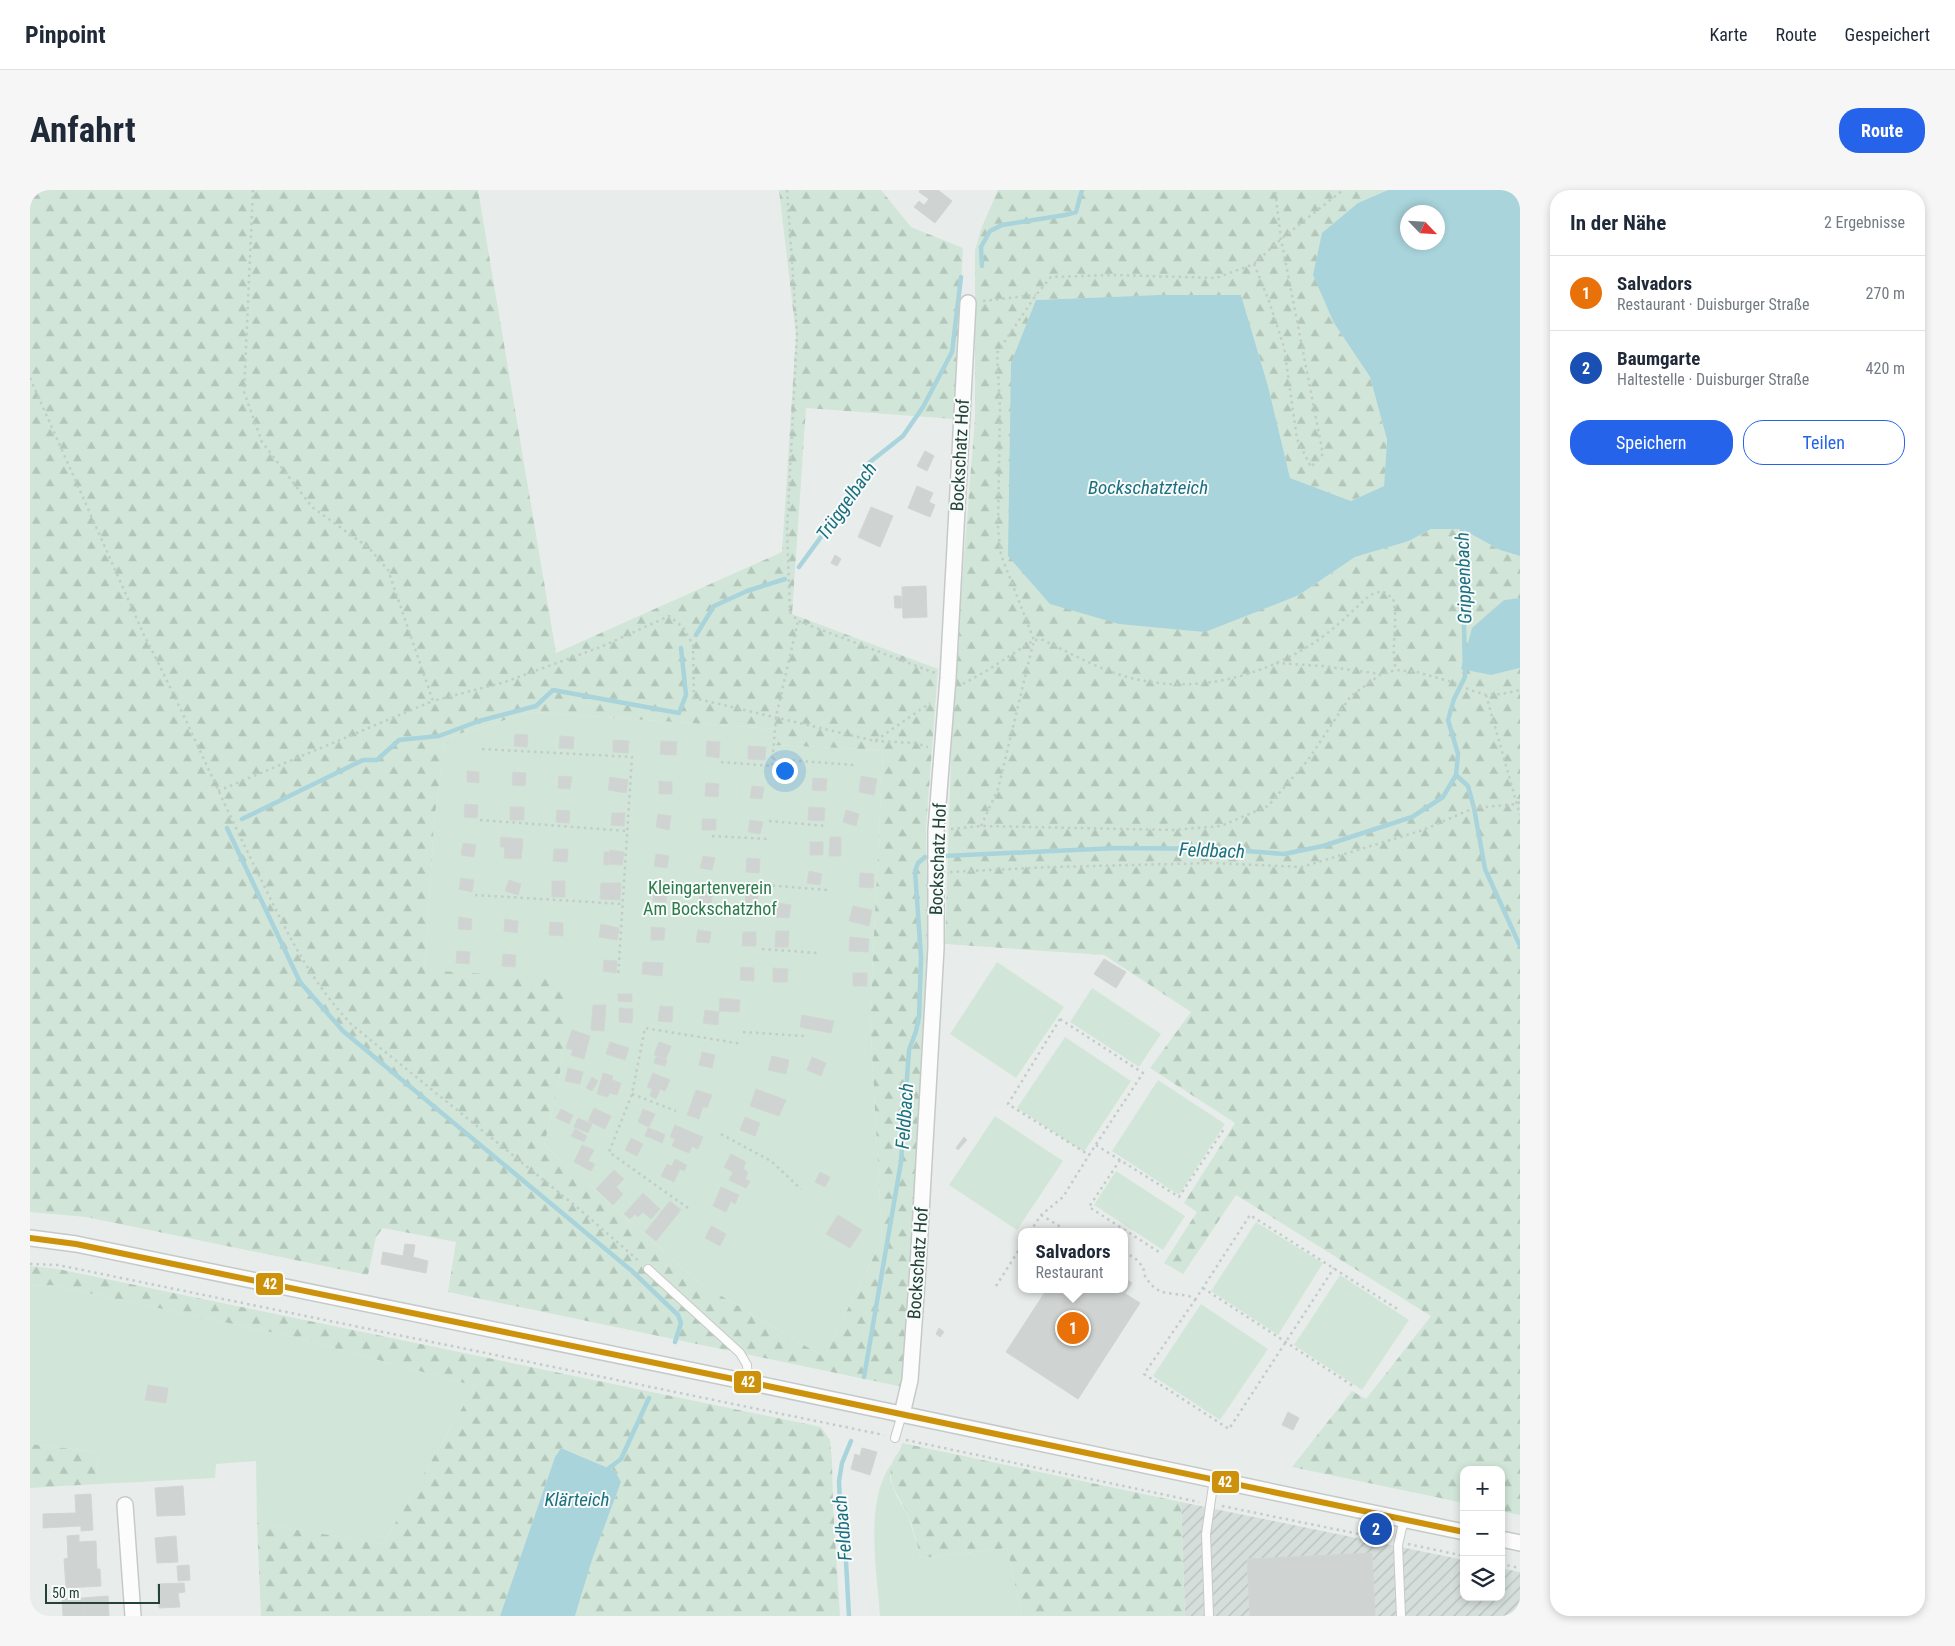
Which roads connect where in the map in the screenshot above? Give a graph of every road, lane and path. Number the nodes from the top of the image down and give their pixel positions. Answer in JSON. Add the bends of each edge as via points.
{"nodes":[{"id":1,"x":253,"y":190,"type":"edge"},
{"id":2,"x":787,"y":190,"type":"edge"},
{"id":3,"x":1275,"y":190,"type":"edge"},
{"id":4,"x":1343,"y":190,"type":"edge"},
{"id":5,"x":1282,"y":239,"type":"junction"},
{"id":6,"x":1254,"y":264,"type":"junction"},
{"id":7,"x":1036,"y":295,"type":"junction"},
{"id":8,"x":968,"y":303,"type":"joint"},
{"id":9,"x":30,"y":378,"type":"edge"},
{"id":10,"x":798,"y":621,"type":"junction"},
{"id":11,"x":1034,"y":640,"type":"junction"},
{"id":12,"x":1276,"y":663,"type":"junction"},
{"id":13,"x":1396,"y":670,"type":"junction"},
{"id":14,"x":1381,"y":674,"type":"junction"},
{"id":15,"x":948,"y":685,"type":"junction"},
{"id":16,"x":1520,"y":690,"type":"edge"},
{"id":17,"x":1486,"y":695,"type":"junction"},
{"id":18,"x":433,"y":701,"type":"junction"},
{"id":19,"x":776,"y":717,"type":"junction"},
{"id":20,"x":875,"y":741,"type":"junction"},
{"id":21,"x":482,"y":748,"type":"dead end"},
{"id":22,"x":944,"y":752,"type":"junction"},
{"id":23,"x":772,"y":759,"type":"junction"},
{"id":24,"x":721,"y":762,"type":"dead end"},
{"id":25,"x":854,"y":765,"type":"dead end"},
{"id":26,"x":217,"y":791,"type":"junction"},
{"id":27,"x":1520,"y":802,"type":"edge"},
{"id":28,"x":1516,"y":804,"type":"junction"},
{"id":29,"x":1520,"y":815,"type":"edge"},
{"id":30,"x":480,"y":820,"type":"dead end"},
{"id":31,"x":769,"y":821,"type":"dead end"},
{"id":32,"x":826,"y":826,"type":"dead end"},
{"id":33,"x":982,"y":826,"type":"junction"},
{"id":34,"x":936,"y":830,"type":"junction"},
{"id":35,"x":627,"y":831,"type":"junction"},
{"id":36,"x":712,"y":836,"type":"dead end"},
{"id":37,"x":768,"y":839,"type":"dead end"},
{"id":38,"x":936,"y":873,"type":"junction"},
{"id":39,"x":766,"y":885,"type":"dead end"},
{"id":40,"x":827,"y":890,"type":"dead end"},
{"id":41,"x":475,"y":895,"type":"dead end"},
{"id":42,"x":623,"y":904,"type":"junction"},
{"id":43,"x":716,"y":908,"type":"dead end"},
{"id":44,"x":764,"y":911,"type":"dead end"},
{"id":45,"x":762,"y":949,"type":"dead end"},
{"id":46,"x":818,"y":953,"type":"dead end"},
{"id":47,"x":618,"y":977,"type":"dead end"},
{"id":48,"x":743,"y":1032,"type":"dead end"},
{"id":49,"x":804,"y":1036,"type":"dead end"},
{"id":50,"x":742,"y":1044,"type":"dead end"},
{"id":51,"x":632,"y":1094,"type":"junction"},
{"id":52,"x":676,"y":1111,"type":"dead end"},
{"id":53,"x":1224,"y":1129,"type":"dead end"},
{"id":54,"x":721,"y":1134,"type":"dead end"},
{"id":55,"x":1096,"y":1145,"type":"junction"},
{"id":56,"x":1089,"y":1156,"type":"junction"},
{"id":57,"x":1120,"y":1160,"type":"junction"},
{"id":58,"x":801,"y":1190,"type":"dead end"},
{"id":59,"x":688,"y":1208,"type":"dead end"},
{"id":60,"x":1041,"y":1215,"type":"junction"},
{"id":61,"x":1033,"y":1228,"type":"edge"},
{"id":62,"x":1062,"y":1228,"type":"edge"},
{"id":63,"x":1121,"y":1228,"type":"edge"},
{"id":64,"x":1128,"y":1232,"type":"edge"},
{"id":65,"x":30,"y":1238,"type":"edge"},
{"id":66,"x":1018,"y":1251,"type":"edge"},
{"id":67,"x":1159,"y":1252,"type":"dead end"},
{"id":68,"x":1128,"y":1254,"type":"edge"},
{"id":69,"x":30,"y":1264,"type":"edge"},
{"id":70,"x":1334,"y":1268,"type":"junction"},
{"id":71,"x":648,"y":1269,"type":"joint"},
{"id":72,"x":996,"y":1286,"type":"dead end"},
{"id":73,"x":1203,"y":1288,"type":"junction"},
{"id":74,"x":1196,"y":1300,"type":"junction"},
{"id":75,"x":1399,"y":1310,"type":"dead end"},
{"id":76,"x":1286,"y":1343,"type":"junction"},
{"id":77,"x":748,"y":1382,"type":"junction"},
{"id":78,"x":1353,"y":1386,"type":"dead end"},
{"id":79,"x":902,"y":1414,"type":"junction"},
{"id":80,"x":895,"y":1438,"type":"junction"},
{"id":81,"x":1214,"y":1479,"type":"junction"},
{"id":82,"x":1210,"y":1504,"type":"junction"},
{"id":83,"x":125,"y":1505,"type":"dead end"},
{"id":84,"x":1404,"y":1519,"type":"junction"},
{"id":85,"x":1460,"y":1531,"type":"edge"},
{"id":86,"x":1505,"y":1540,"type":"edge"},
{"id":87,"x":1399,"y":1542,"type":"junction"},
{"id":88,"x":1520,"y":1543,"type":"edge"},
{"id":89,"x":1460,"y":1555,"type":"edge"},
{"id":90,"x":1505,"y":1565,"type":"edge"},
{"id":91,"x":1520,"y":1568,"type":"edge"},
{"id":92,"x":133,"y":1616,"type":"edge"},
{"id":93,"x":1209,"y":1616,"type":"edge"},
{"id":94,"x":1401,"y":1616,"type":"edge"}],
"edges":[{"from":1,"to":18,"type":"path","via":[[244,392],[262,442],[312,507],[369,548],[388,570]]},
{"from":2,"to":10,"type":"path","via":[[797,334],[787,530],[790,612]]},
{"from":3,"to":5,"type":"path"},
{"from":4,"to":5,"type":"path"},
{"from":5,"to":6,"type":"path"},
{"from":5,"to":6,"type":"path","via":[[1323,454],[1311,467],[1297,440],[1284,347]]},
{"from":6,"to":7,"type":"path","via":[[1216,278],[1114,275],[1051,278]]},
{"from":7,"to":8,"type":"path"},
{"from":7,"to":11,"type":"path","via":[[997,353],[1001,555]]},
{"from":8,"to":15,"type":"street","name":"Bockschatz Hof"},
{"from":9,"to":26,"type":"path"},
{"from":10,"to":15,"type":"path"},
{"from":10,"to":19,"type":"path"},
{"from":11,"to":12,"type":"path","via":[[1043,640],[1105,669],[1146,681],[1192,684],[1236,678]]},
{"from":11,"to":15,"type":"path","via":[[988,670]]},
{"from":11,"to":33,"type":"path","via":[[998,790]]},
{"from":12,"to":13,"type":"path","via":[[1313,643],[1370,595],[1382,591],[1393,598],[1396,608],[1392,656]]},
{"from":12,"to":14,"type":"path"},
{"from":13,"to":14,"type":"path"},
{"from":13,"to":17,"type":"path","via":[[1417,672]]},
{"from":14,"to":33,"type":"path","via":[[1350,696],[1308,760],[1268,806],[1221,826],[1174,830]]},
{"from":15,"to":20,"type":"path"},
{"from":15,"to":22,"type":"street","name":"Bockschatz Hof"},
{"from":16,"to":17,"type":"path"},
{"from":17,"to":28,"type":"path"},
{"from":18,"to":19,"type":"path","via":[[505,682],[603,646],[669,616],[683,627],[693,645],[694,698]]},
{"from":18,"to":26,"type":"path"},
{"from":19,"to":20,"type":"path"},
{"from":19,"to":23,"type":"path"},
{"from":20,"to":22,"type":"path","via":[[915,743]]},
{"from":21,"to":35,"type":"path","via":[[632,757]]},
{"from":22,"to":34,"type":"street","name":"Bockschatz Hof"},
{"from":23,"to":24,"type":"path","via":[[772,766]]},
{"from":23,"to":25,"type":"path"},
{"from":26,"to":71,"type":"path","via":[[274,907],[313,978],[331,1003],[352,1025],[598,1224]]},
{"from":27,"to":28,"type":"path"},
{"from":28,"to":29,"type":"path"},
{"from":28,"to":38,"type":"path","via":[[1474,808],[1422,830],[1302,867],[1212,863]]},
{"from":30,"to":35,"type":"path"},
{"from":31,"to":32,"type":"path"},
{"from":33,"to":34,"type":"path"},
{"from":34,"to":38,"type":"street","name":"Bockschatz Hof"},
{"from":35,"to":42,"type":"path"},
{"from":36,"to":37,"type":"path"},
{"from":38,"to":79,"type":"street","name":"Bockschatz Hof","via":[[936,948],[918,1267],[910,1380]]},
{"from":39,"to":40,"type":"path"},
{"from":41,"to":42,"type":"path"},
{"from":42,"to":47,"type":"path"},
{"from":43,"to":44,"type":"path"},
{"from":45,"to":46,"type":"path"},
{"from":48,"to":49,"type":"path"},
{"from":50,"to":51,"type":"path","via":[[645,1028]]},
{"from":51,"to":52,"type":"path"},
{"from":51,"to":59,"type":"path","via":[[609,1152]]},
{"from":53,"to":57,"type":"path","via":[[1179,1198]]},
{"from":54,"to":58,"type":"path","via":[[771,1161]]},
{"from":55,"to":56,"type":"path"},
{"from":55,"to":56,"type":"path","via":[[1143,1073],[1060,1019],[1008,1104]]},
{"from":55,"to":57,"type":"path"},
{"from":56,"to":60,"type":"path","via":[[1063,1197]]},
{"from":57,"to":63,"type":"path","via":[[1089,1207]]},
{"from":60,"to":61,"type":"path"},
{"from":60,"to":62,"type":"path"},
{"from":64,"to":67,"type":"path"},
{"from":65,"to":77,"type":"street","via":[[96,1248]]},
{"from":66,"to":72,"type":"path"},
{"from":68,"to":74,"type":"path","via":[[1143,1267],[1151,1285],[1161,1292]]},
{"from":69,"to":80,"type":"path","via":[[58,1265]]},
{"from":70,"to":73,"type":"path","via":[[1250,1215]]},
{"from":70,"to":75,"type":"path"},
{"from":70,"to":76,"type":"path"},
{"from":71,"to":77,"type":"lane","via":[[740,1353],[747,1365]]},
{"from":73,"to":74,"type":"path"},
{"from":73,"to":76,"type":"path"},
{"from":74,"to":76,"type":"path","via":[[1144,1374],[1229,1429]]},
{"from":76,"to":78,"type":"path"},
{"from":77,"to":79,"type":"street"},
{"from":79,"to":80,"type":"lane"},
{"from":79,"to":81,"type":"street"},
{"from":80,"to":82,"type":"path"},
{"from":81,"to":82,"type":"lane"},
{"from":81,"to":84,"type":"street"},
{"from":82,"to":87,"type":"path"},
{"from":82,"to":93,"type":"lane","via":[[1206,1534]]},
{"from":83,"to":92,"type":"street"},
{"from":84,"to":85,"type":"street"},
{"from":84,"to":87,"type":"lane"},
{"from":86,"to":88,"type":"street"},
{"from":87,"to":89,"type":"path"},
{"from":87,"to":94,"type":"lane"},
{"from":90,"to":91,"type":"path"}]}
